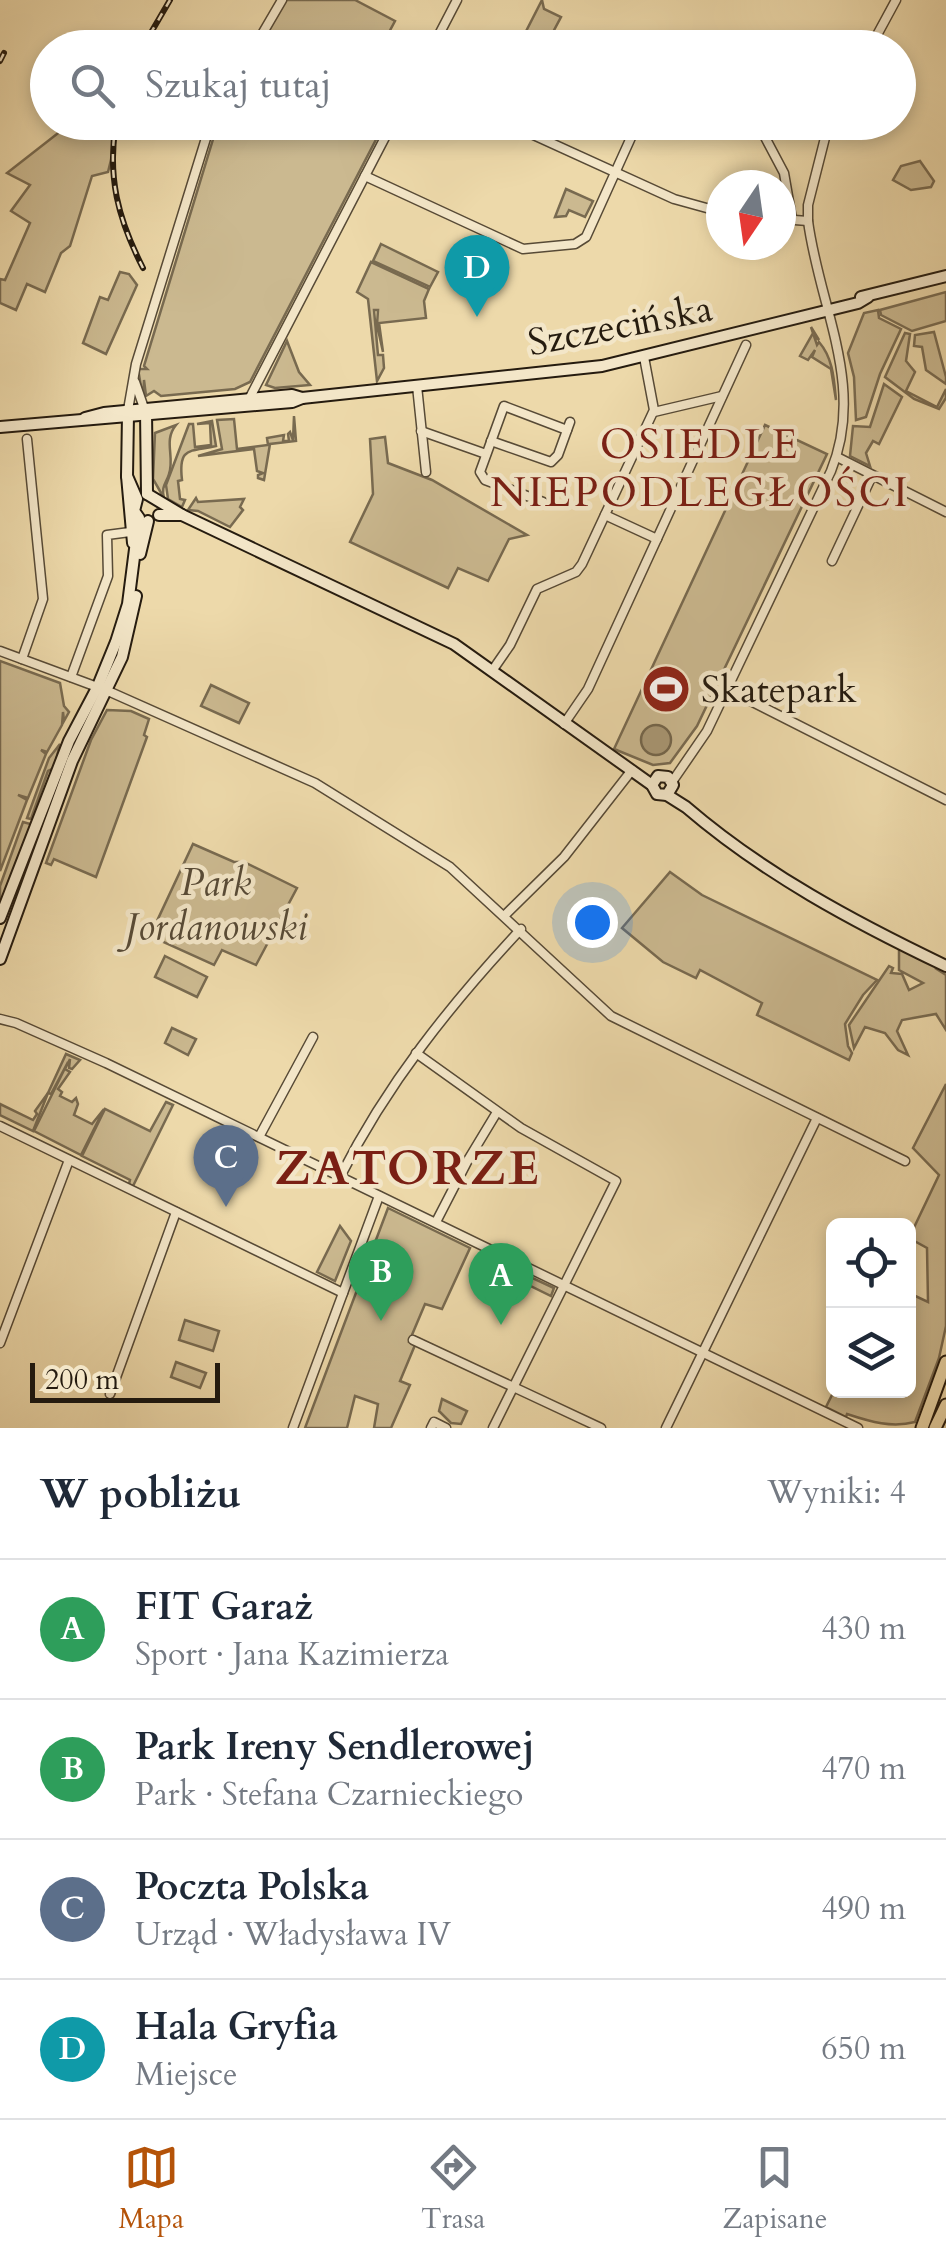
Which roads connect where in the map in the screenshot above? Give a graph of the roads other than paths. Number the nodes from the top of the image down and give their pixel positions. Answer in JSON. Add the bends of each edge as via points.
{"nodes":[{"id":1,"x":282,"y":0,"type":"edge"},
{"id":2,"x":457,"y":0,"type":"edge"},
{"id":3,"x":896,"y":0,"type":"edge"},
{"id":4,"x":264,"y":30,"type":"edge"},
{"id":5,"x":441,"y":30,"type":"edge"},
{"id":6,"x":880,"y":30,"type":"edge"},
{"id":7,"x":205,"y":140,"type":"edge"},
{"id":8,"x":384,"y":140,"type":"edge"},
{"id":9,"x":545,"y":140,"type":"edge"},
{"id":10,"x":630,"y":140,"type":"edge"},
{"id":11,"x":767,"y":140,"type":"edge"},
{"id":12,"x":822,"y":140,"type":"edge"},
{"id":13,"x":782,"y":170,"type":"edge"},
{"id":14,"x":615,"y":172,"type":"junction"},
{"id":15,"x":365,"y":176,"type":"junction"},
{"id":16,"x":706,"y":208,"type":"edge"},
{"id":17,"x":796,"y":220,"type":"edge"},
{"id":18,"x":808,"y":222,"type":"junction"},
{"id":19,"x":946,"y":276,"type":"edge"},
{"id":20,"x":827,"y":308,"type":"junction"},
{"id":21,"x":807,"y":313,"type":"junction"},
{"id":22,"x":831,"y":325,"type":"junction"},
{"id":23,"x":746,"y":345,"type":"dead end"},
{"id":24,"x":644,"y":358,"type":"junction"},
{"id":25,"x":133,"y":378,"type":"junction"},
{"id":26,"x":417,"y":386,"type":"junction"},
{"id":27,"x":722,"y":396,"type":"junction"},
{"id":28,"x":248,"y":402,"type":"junction"},
{"id":29,"x":146,"y":412,"type":"junction"},
{"id":30,"x":654,"y":412,"type":"junction"},
{"id":31,"x":128,"y":414,"type":"junction"},
{"id":32,"x":84,"y":419,"type":"junction"},
{"id":33,"x":106,"y":420,"type":"junction"},
{"id":34,"x":0,"y":427,"type":"edge"},
{"id":35,"x":421,"y":431,"type":"junction"},
{"id":36,"x":27,"y":439,"type":"dead end"},
{"id":37,"x":491,"y":441,"type":"junction"},
{"id":38,"x":126,"y":442,"type":"junction"},
{"id":39,"x":486,"y":454,"type":"junction"},
{"id":40,"x":837,"y":457,"type":"junction"},
{"id":41,"x":426,"y":472,"type":"dead end"},
{"id":42,"x":127,"y":476,"type":"junction"},
{"id":43,"x":872,"y":476,"type":"junction"},
{"id":44,"x":142,"y":497,"type":"junction"},
{"id":45,"x":543,"y":502,"type":"dead end"},
{"id":46,"x":946,"y":512,"type":"edge"},
{"id":47,"x":152,"y":514,"type":"junction"},
{"id":48,"x":605,"y":516,"type":"junction"},
{"id":49,"x":130,"y":532,"type":"junction"},
{"id":50,"x":657,"y":539,"type":"junction"},
{"id":51,"x":134,"y":549,"type":"junction"},
{"id":52,"x":832,"y":561,"type":"dead end"},
{"id":53,"x":0,"y":651,"type":"edge"},
{"id":54,"x":22,"y":659,"type":"junction"},
{"id":55,"x":492,"y":671,"type":"junction"},
{"id":56,"x":71,"y":677,"type":"junction"},
{"id":57,"x":103,"y":688,"type":"junction"},
{"id":58,"x":727,"y":689,"type":"junction"},
{"id":59,"x":564,"y":724,"type":"junction"},
{"id":60,"x":628,"y":767,"type":"junction"},
{"id":61,"x":664,"y":784,"type":"junction"},
{"id":62,"x":946,"y":800,"type":"edge"},
{"id":63,"x":505,"y":915,"type":"junction"},
{"id":64,"x":0,"y":918,"type":"edge"},
{"id":65,"x":521,"y":930,"type":"junction"},
{"id":66,"x":0,"y":959,"type":"edge"},
{"id":67,"x":946,"y":966,"type":"edge"},
{"id":68,"x":0,"y":1010,"type":"edge"},
{"id":69,"x":0,"y":1019,"type":"edge"},
{"id":70,"x":16,"y":1022,"type":"junction"},
{"id":71,"x":313,"y":1037,"type":"dead end"},
{"id":72,"x":416,"y":1053,"type":"junction"},
{"id":73,"x":498,"y":1112,"type":"junction"},
{"id":74,"x":817,"y":1118,"type":"junction"},
{"id":75,"x":0,"y":1126,"type":"edge"},
{"id":76,"x":259,"y":1138,"type":"junction"},
{"id":77,"x":69,"y":1160,"type":"junction"},
{"id":78,"x":905,"y":1162,"type":"dead end"},
{"id":79,"x":340,"y":1177,"type":"junction"},
{"id":80,"x":379,"y":1196,"type":"junction"},
{"id":81,"x":176,"y":1212,"type":"junction"},
{"id":82,"x":436,"y":1222,"type":"junction"},
{"id":83,"x":564,"y":1285,"type":"junction"},
{"id":84,"x":343,"y":1292,"type":"junction"},
{"id":85,"x":413,"y":1340,"type":"dead end"},
{"id":86,"x":0,"y":1343,"type":"edge"},
{"id":87,"x":703,"y":1352,"type":"junction"},
{"id":88,"x":946,"y":1362,"type":"edge"},
{"id":89,"x":514,"y":1385,"type":"junction"},
{"id":90,"x":110,"y":1394,"type":"dead end"},
{"id":91,"x":946,"y":1405,"type":"edge"},
{"id":92,"x":584,"y":1424,"type":"edge"},
{"id":93,"x":857,"y":1427,"type":"edge"},
{"id":94,"x":293,"y":1428,"type":"edge"},
{"id":95,"x":431,"y":1428,"type":"edge"},
{"id":96,"x":446,"y":1428,"type":"edge"},
{"id":97,"x":493,"y":1428,"type":"edge"},
{"id":98,"x":602,"y":1428,"type":"edge"},
{"id":99,"x":666,"y":1428,"type":"edge"},
{"id":100,"x":922,"y":1428,"type":"edge"},
{"id":101,"x":936,"y":1428,"type":"edge"}],
"edges":[{"from":1,"to":4,"type":"street"},
{"from":2,"to":5,"type":"street"},
{"from":3,"to":6,"type":"street"},
{"from":7,"to":25,"type":"street"},
{"from":8,"to":15,"type":"street"},
{"from":9,"to":14,"type":"street"},
{"from":10,"to":14,"type":"street"},
{"from":11,"to":13,"type":"street"},
{"from":12,"to":18,"type":"street"},
{"from":14,"to":15,"type":"street","via":[[582,242],[526,250]]},
{"from":14,"to":16,"type":"street"},
{"from":15,"to":28,"type":"street"},
{"from":17,"to":18,"type":"street"},
{"from":18,"to":20,"type":"street"},
{"from":19,"to":20,"type":"street","name":"Szczecińska"},
{"from":20,"to":21,"type":"street","name":"Szczecińska"},
{"from":20,"to":22,"type":"street"},
{"from":21,"to":22,"type":"street"},
{"from":21,"to":24,"type":"street","name":"Szczecińska"},
{"from":22,"to":40,"type":"street","via":[[846,398]]},
{"from":23,"to":27,"type":"street"},
{"from":24,"to":26,"type":"street","name":"Szczecińska"},
{"from":24,"to":30,"type":"street"},
{"from":25,"to":29,"type":"street"},
{"from":25,"to":31,"type":"street"},
{"from":26,"to":28,"type":"street","name":"Szczecińska"},
{"from":26,"to":35,"type":"street"},
{"from":27,"to":30,"type":"street"},
{"from":27,"to":50,"type":"street"},
{"from":28,"to":29,"type":"street","name":"Szczecińska"},
{"from":29,"to":31,"type":"street","name":"Szczecińska"},
{"from":29,"to":44,"type":"street"},
{"from":30,"to":48,"type":"street"},
{"from":31,"to":32,"type":"street","name":"Szczecińska"},
{"from":31,"to":33,"type":"street","name":"Szczecińska"},
{"from":31,"to":38,"type":"street"},
{"from":32,"to":33,"type":"street","name":"Szczecińska"},
{"from":32,"to":34,"type":"street","name":"Szczecińska"},
{"from":33,"to":38,"type":"street"},
{"from":35,"to":39,"type":"street"},
{"from":35,"to":41,"type":"street"},
{"from":36,"to":54,"type":"street","via":[[43,600]]},
{"from":37,"to":37,"type":"street","via":[[504,406],[568,426],[551,462]]},
{"from":37,"to":39,"type":"street"},
{"from":38,"to":42,"type":"street"},
{"from":39,"to":45,"type":"street","via":[[482,478]]},
{"from":40,"to":43,"type":"street"},
{"from":40,"to":58,"type":"street"},
{"from":42,"to":44,"type":"street"},
{"from":42,"to":49,"type":"street"},
{"from":43,"to":46,"type":"street"},
{"from":43,"to":52,"type":"street"},
{"from":44,"to":47,"type":"street"},
{"from":44,"to":47,"type":"street","via":[[134,507]]},
{"from":47,"to":51,"type":"street"},
{"from":47,"to":55,"type":"street","via":[[182,515],[438,635]]},
{"from":47,"to":57,"type":"street","via":[[128,638]]},
{"from":48,"to":50,"type":"street"},
{"from":48,"to":55,"type":"street","via":[[576,572],[536,592]]},
{"from":49,"to":51,"type":"street"},
{"from":49,"to":56,"type":"street","via":[[107,535],[108,576]]},
{"from":50,"to":59,"type":"street","via":[[586,694]]},
{"from":51,"to":57,"type":"street","via":[[123,622]]},
{"from":53,"to":54,"type":"street"},
{"from":54,"to":56,"type":"street"},
{"from":55,"to":59,"type":"street"},
{"from":56,"to":57,"type":"street"},
{"from":57,"to":63,"type":"street","via":[[315,783],[450,867]]},
{"from":57,"to":64,"type":"street","via":[[68,741]]},
{"from":57,"to":66,"type":"street"},
{"from":58,"to":61,"type":"street","via":[[701,742]]},
{"from":58,"to":62,"type":"street"},
{"from":59,"to":60,"type":"street"},
{"from":60,"to":61,"type":"street"},
{"from":60,"to":63,"type":"street","via":[[564,858]]},
{"from":61,"to":67,"type":"street","via":[[819,902]]},
{"from":63,"to":65,"type":"street"},
{"from":65,"to":72,"type":"street"},
{"from":65,"to":74,"type":"street","via":[[611,1016]]},
{"from":68,"to":70,"type":"street"},
{"from":69,"to":70,"type":"street"},
{"from":70,"to":76,"type":"street"},
{"from":71,"to":76,"type":"street"},
{"from":72,"to":73,"type":"street"},
{"from":72,"to":79,"type":"street"},
{"from":73,"to":82,"type":"street"},
{"from":73,"to":83,"type":"street","via":[[616,1181]]},
{"from":74,"to":78,"type":"street"},
{"from":74,"to":87,"type":"street"},
{"from":75,"to":77,"type":"street"},
{"from":76,"to":79,"type":"street"},
{"from":77,"to":81,"type":"street"},
{"from":77,"to":86,"type":"street"},
{"from":79,"to":80,"type":"street"},
{"from":80,"to":82,"type":"street"},
{"from":80,"to":84,"type":"street"},
{"from":81,"to":84,"type":"street"},
{"from":81,"to":90,"type":"street"},
{"from":82,"to":83,"type":"street"},
{"from":83,"to":87,"type":"street"},
{"from":83,"to":89,"type":"street"},
{"from":84,"to":94,"type":"street"},
{"from":85,"to":89,"type":"street"},
{"from":87,"to":93,"type":"street"},
{"from":87,"to":99,"type":"street"},
{"from":88,"to":100,"type":"main road"},
{"from":89,"to":92,"type":"street"},
{"from":89,"to":97,"type":"street"},
{"from":91,"to":101,"type":"main road"},
{"from":92,"to":98,"type":"street"},
{"from":95,"to":96,"type":"street","via":[[434,1422]]}]}
